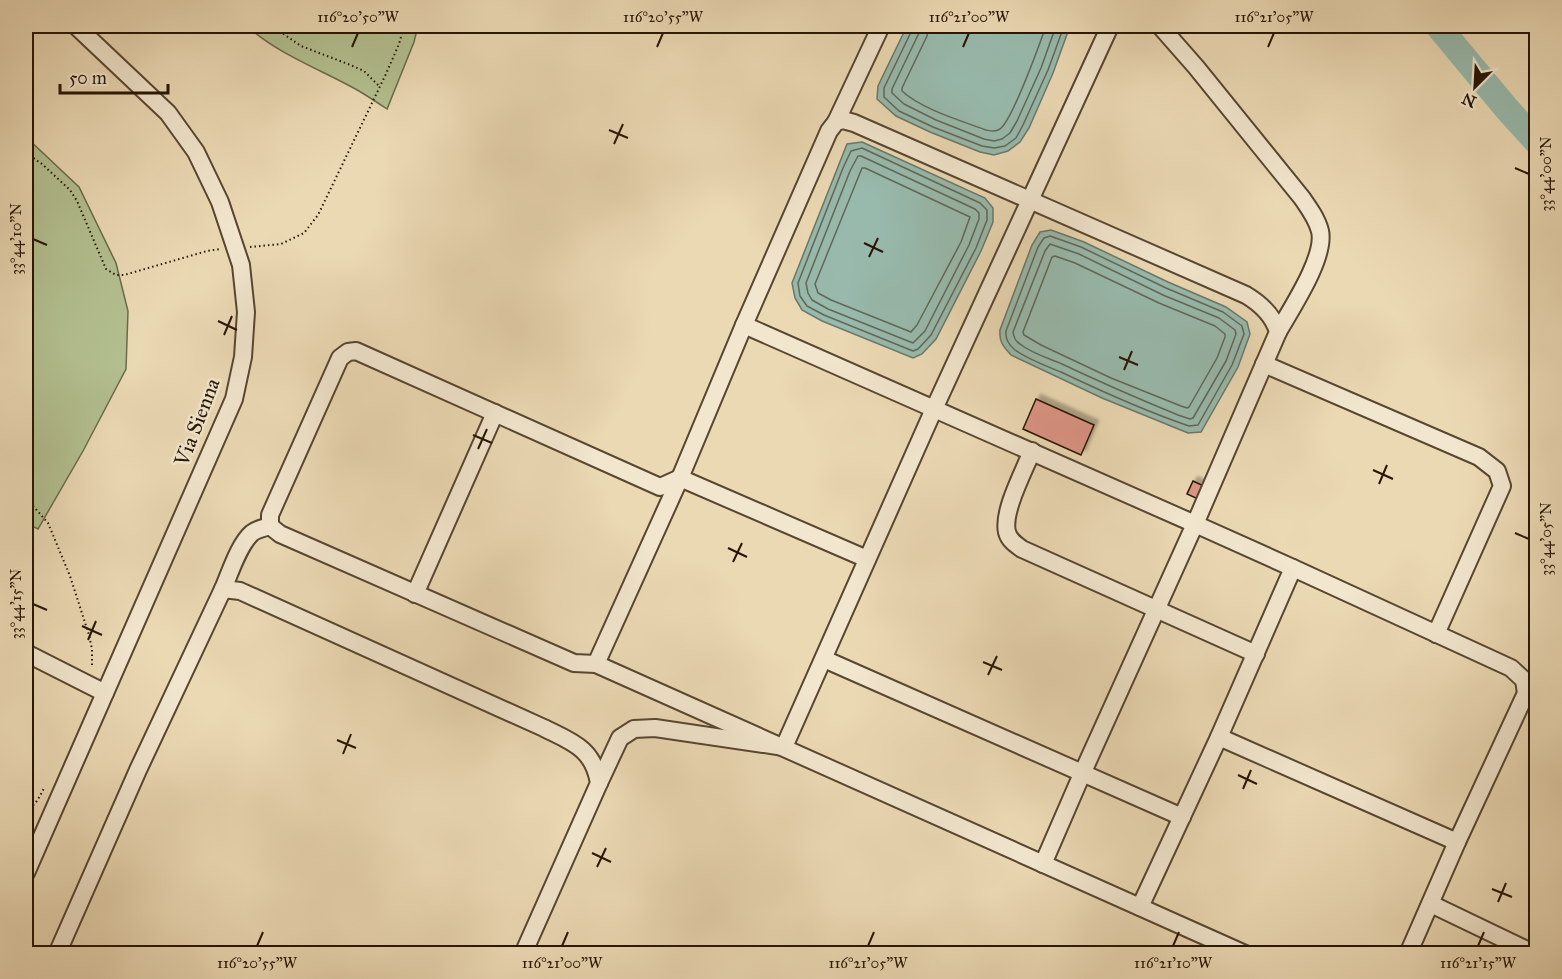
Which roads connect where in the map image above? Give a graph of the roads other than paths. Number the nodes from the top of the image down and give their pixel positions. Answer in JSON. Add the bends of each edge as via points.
{"nodes":[{"id":1,"x":76,"y":26,"type":"edge"},
{"id":2,"x":880,"y":26,"type":"edge"},
{"id":3,"x":1110,"y":26,"type":"edge"},
{"id":4,"x":1160,"y":26,"type":"edge"},
{"id":5,"x":836,"y":122,"type":"junction"},
{"id":6,"x":1030,"y":201,"type":"junction"},
{"id":7,"x":744,"y":325,"type":"junction"},
{"id":8,"x":1278,"y":332,"type":"junction"},
{"id":9,"x":1264,"y":364,"type":"junction"},
{"id":10,"x":934,"y":409,"type":"junction"},
{"id":11,"x":495,"y":413,"type":"junction"},
{"id":12,"x":1032,"y":452,"type":"junction"},
{"id":13,"x":680,"y":478,"type":"junction"},
{"id":14,"x":1195,"y":525,"type":"junction"},
{"id":15,"x":270,"y":526,"type":"junction"},
{"id":16,"x":867,"y":559,"type":"junction"},
{"id":17,"x":1293,"y":568,"type":"junction"},
{"id":18,"x":223,"y":589,"type":"junction"},
{"id":19,"x":415,"y":594,"type":"junction"},
{"id":20,"x":1156,"y":610,"type":"junction"},
{"id":21,"x":1436,"y":634,"type":"junction"},
{"id":22,"x":26,"y":653,"type":"edge"},
{"id":23,"x":1256,"y":654,"type":"junction"},
{"id":24,"x":824,"y":659,"type":"junction"},
{"id":25,"x":596,"y":664,"type":"junction"},
{"id":26,"x":105,"y":693,"type":"junction"},
{"id":27,"x":1219,"y":737,"type":"junction"},
{"id":28,"x":784,"y":747,"type":"junction"},
{"id":29,"x":1082,"y":774,"type":"junction"},
{"id":30,"x":599,"y":783,"type":"junction"},
{"id":31,"x":1182,"y":817,"type":"junction"},
{"id":32,"x":1457,"y":842,"type":"junction"},
{"id":33,"x":1043,"y":864,"type":"junction"},
{"id":34,"x":26,"y":873,"type":"edge"},
{"id":35,"x":1431,"y":904,"type":"junction"},
{"id":36,"x":1140,"y":907,"type":"junction"},
{"id":37,"x":57,"y":954,"type":"edge"},
{"id":38,"x":523,"y":954,"type":"edge"},
{"id":39,"x":1245,"y":954,"type":"edge"},
{"id":40,"x":1408,"y":954,"type":"edge"},
{"id":41,"x":1535,"y":954,"type":"edge"}],
"edges":[{"from":1,"to":26,"type":"street","name":"Via Sienna","via":[[168,113],[196,153],[220,202],[241,265],[246,312],[243,357],[234,399]]},
{"from":2,"to":5,"type":"street"},
{"from":3,"to":6,"type":"street"},
{"from":4,"to":8,"type":"street","via":[[1316,220],[1321,243],[1314,265]]},
{"from":5,"to":6,"type":"street","via":[[854,123]]},
{"from":5,"to":7,"type":"street"},
{"from":6,"to":8,"type":"street","via":[[1246,295],[1260,304]]},
{"from":6,"to":10,"type":"street"},
{"from":7,"to":10,"type":"street"},
{"from":7,"to":13,"type":"street"},
{"from":8,"to":9,"type":"street"},
{"from":9,"to":14,"type":"street"},
{"from":9,"to":21,"type":"street","via":[[1479,457],[1497,471],[1502,486]]},
{"from":10,"to":12,"type":"street"},
{"from":10,"to":16,"type":"street"},
{"from":11,"to":13,"type":"street","via":[[660,487]]},
{"from":11,"to":15,"type":"street","via":[[356,351],[348,352],[340,358],[270,515]]},
{"from":11,"to":19,"type":"street"},
{"from":12,"to":14,"type":"street"},
{"from":12,"to":20,"type":"street","via":[[1005,520],[1011,541]]},
{"from":13,"to":16,"type":"street"},
{"from":13,"to":25,"type":"street"},
{"from":14,"to":17,"type":"street"},
{"from":14,"to":20,"type":"street"},
{"from":15,"to":18,"type":"street","via":[[251,534],[243,543]]},
{"from":15,"to":19,"type":"street"},
{"from":16,"to":24,"type":"street"},
{"from":17,"to":21,"type":"street"},
{"from":17,"to":23,"type":"street"},
{"from":18,"to":30,"type":"street","via":[[240,591],[570,741],[588,754],[597,769]]},
{"from":18,"to":37,"type":"street"},
{"from":19,"to":25,"type":"street","via":[[574,663]]},
{"from":20,"to":23,"type":"street"},
{"from":20,"to":29,"type":"street"},
{"from":21,"to":32,"type":"street","via":[[1511,668],[1524,680],[1526,693]]},
{"from":22,"to":26,"type":"street"},
{"from":23,"to":27,"type":"street"},
{"from":24,"to":28,"type":"street"},
{"from":24,"to":29,"type":"street"},
{"from":25,"to":28,"type":"street"},
{"from":26,"to":34,"type":"street","name":"Via Sienna"},
{"from":27,"to":31,"type":"street"},
{"from":27,"to":32,"type":"street"},
{"from":28,"to":30,"type":"street","via":[[655,728],[634,729],[620,738]]},
{"from":28,"to":33,"type":"street"},
{"from":29,"to":31,"type":"street"},
{"from":29,"to":33,"type":"street"},
{"from":30,"to":38,"type":"street"},
{"from":31,"to":36,"type":"street"},
{"from":32,"to":35,"type":"street"},
{"from":33,"to":36,"type":"street"},
{"from":35,"to":40,"type":"street"},
{"from":35,"to":41,"type":"street"},
{"from":36,"to":39,"type":"street"}]}
